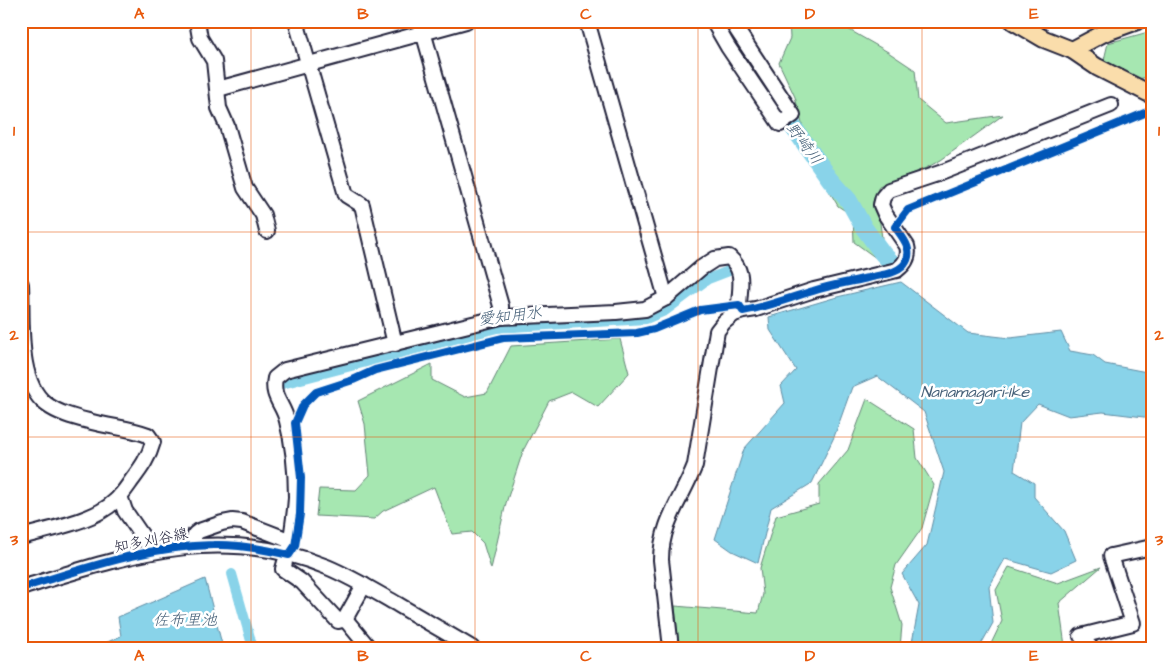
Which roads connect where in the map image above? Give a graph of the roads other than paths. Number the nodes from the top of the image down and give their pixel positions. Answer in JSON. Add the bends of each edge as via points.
{"nodes":[{"id":1,"x":197,"y":21,"type":"edge"},
{"id":2,"x":296,"y":21,"type":"edge"},
{"id":3,"x":466,"y":21,"type":"edge"},
{"id":4,"x":587,"y":21,"type":"edge"},
{"id":5,"x":713,"y":21,"type":"edge"},
{"id":6,"x":731,"y":21,"type":"edge"},
{"id":7,"x":1012,"y":21,"type":"edge"},
{"id":8,"x":1137,"y":21,"type":"edge"},
{"id":9,"x":422,"y":27,"type":"edge"},
{"id":10,"x":1072,"y":50,"type":"junction"},
{"id":11,"x":309,"y":65,"type":"junction"},
{"id":12,"x":218,"y":89,"type":"junction"},
{"id":13,"x":1152,"y":95,"type":"edge"},
{"id":14,"x":1111,"y":105,"type":"dead end"},
{"id":15,"x":267,"y":232,"type":"dead end"},
{"id":16,"x":21,"y":284,"type":"edge"},
{"id":17,"x":666,"y":298,"type":"junction"},
{"id":18,"x":739,"y":305,"type":"dead end"},
{"id":19,"x":502,"y":317,"type":"junction"},
{"id":20,"x":395,"y":344,"type":"junction"},
{"id":21,"x":120,"y":496,"type":"junction"},
{"id":22,"x":21,"y":537,"type":"edge"},
{"id":23,"x":290,"y":540,"type":"junction"},
{"id":24,"x":192,"y":546,"type":"junction"},
{"id":25,"x":1152,"y":547,"type":"edge"},
{"id":26,"x":150,"y":552,"type":"junction"},
{"id":27,"x":287,"y":558,"type":"junction"},
{"id":28,"x":364,"y":585,"type":"junction"},
{"id":29,"x":21,"y":588,"type":"edge"},
{"id":30,"x":345,"y":619,"type":"junction"},
{"id":31,"x":369,"y":648,"type":"edge"},
{"id":32,"x":472,"y":648,"type":"edge"},
{"id":33,"x":671,"y":648,"type":"edge"},
{"id":34,"x":1091,"y":648,"type":"edge"}],
"edges":[{"from":1,"to":12,"type":"street","via":[[200,38],[214,61]]},
{"from":2,"to":11,"type":"street"},
{"from":3,"to":9,"type":"street"},
{"from":4,"to":17,"type":"street"},
{"from":5,"to":6,"type":"street","via":[[780,124],[793,114]]},
{"from":7,"to":10,"type":"main road"},
{"from":8,"to":10,"type":"main road"},
{"from":9,"to":11,"type":"street"},
{"from":9,"to":19,"type":"street"},
{"from":10,"to":13,"type":"main road"},
{"from":11,"to":12,"type":"street"},
{"from":11,"to":20,"type":"street","via":[[346,195],[362,205]]},
{"from":12,"to":15,"type":"street","via":[[219,108],[245,188],[262,215]]},
{"from":14,"to":33,"type":"street","via":[[889,190],[881,205],[909,251],[897,270],[743,310],[724,322],[717,331],[695,465],[663,533],[660,560]]},
{"from":16,"to":21,"type":"street","via":[[24,361],[36,394],[57,410],[102,424],[138,430],[148,434],[153,442],[142,466]]},
{"from":17,"to":18,"type":"street","via":[[714,259],[729,257],[738,265]]},
{"from":17,"to":19,"type":"street","via":[[635,311]]},
{"from":19,"to":20,"type":"street"},
{"from":20,"to":23,"type":"street","via":[[285,370],[275,378],[273,387],[287,419],[295,471],[296,498]]},
{"from":21,"to":22,"type":"street","via":[[89,517]]},
{"from":21,"to":26,"type":"street","via":[[125,511]]},
{"from":23,"to":24,"type":"street","via":[[232,521],[199,531]]},
{"from":23,"to":27,"type":"street"},
{"from":24,"to":26,"type":"street","name":"知多刈谷線"},
{"from":24,"to":27,"type":"street","name":"知多刈谷線","via":[[236,546]]},
{"from":25,"to":34,"type":"street","via":[[1111,556],[1133,623],[1081,636]]},
{"from":26,"to":29,"type":"street","name":"知多刈谷線"},
{"from":27,"to":28,"type":"street","name":"知多刈谷線","via":[[326,566]]},
{"from":27,"to":30,"type":"street","via":[[283,569],[302,582],[338,621]]},
{"from":28,"to":30,"type":"street"},
{"from":28,"to":32,"type":"street","name":"知多刈谷線"},
{"from":30,"to":31,"type":"street"}]}
